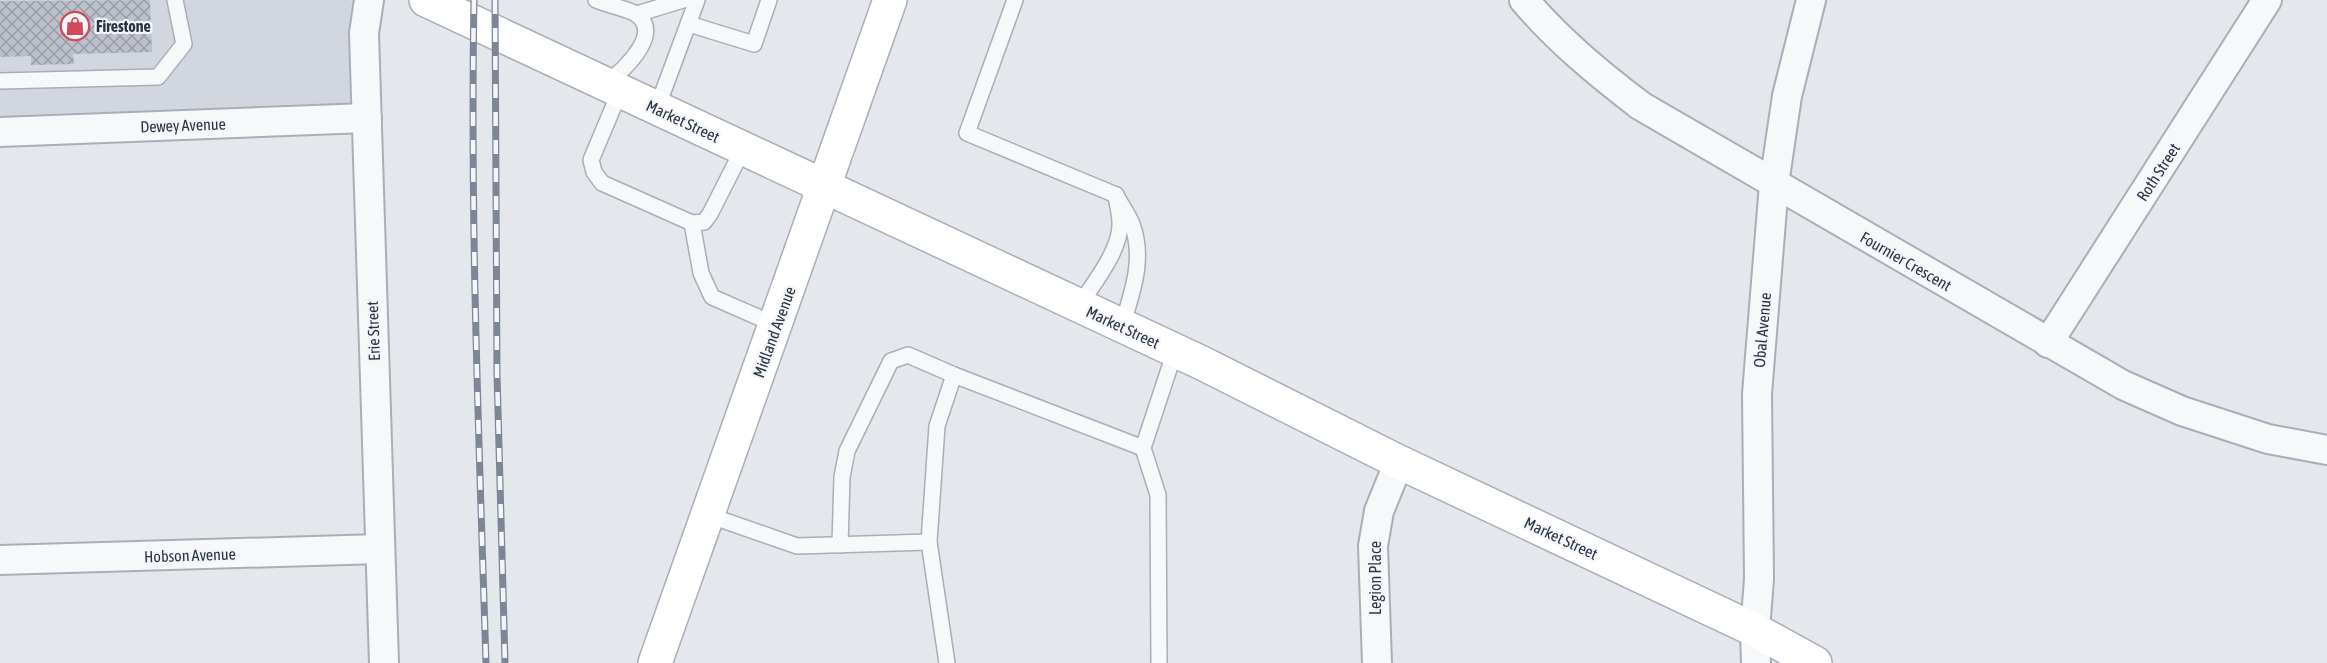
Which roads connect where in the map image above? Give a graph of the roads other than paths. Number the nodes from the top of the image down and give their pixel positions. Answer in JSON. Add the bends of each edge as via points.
{"nodes":[{"id":1,"x":175,"y":0,"type":"edge"},
{"id":2,"x":369,"y":0,"type":"edge"},
{"id":3,"x":426,"y":0,"type":"edge"},
{"id":4,"x":596,"y":0,"type":"edge"},
{"id":5,"x":683,"y":0,"type":"edge"},
{"id":6,"x":697,"y":0,"type":"edge"},
{"id":7,"x":770,"y":0,"type":"edge"},
{"id":8,"x":890,"y":0,"type":"edge"},
{"id":9,"x":1015,"y":0,"type":"edge"},
{"id":10,"x":1524,"y":0,"type":"edge"},
{"id":11,"x":1811,"y":0,"type":"edge"},
{"id":12,"x":2267,"y":0,"type":"edge"},
{"id":13,"x":637,"y":14,"type":"junction"},
{"id":14,"x":689,"y":24,"type":"junction"},
{"id":15,"x":0,"y":81,"type":"edge"},
{"id":16,"x":613,"y":88,"type":"junction"},
{"id":17,"x":657,"y":108,"type":"junction"},
{"id":18,"x":367,"y":118,"type":"junction"},
{"id":19,"x":0,"y":132,"type":"edge"},
{"id":20,"x":743,"y":149,"type":"junction"},
{"id":21,"x":1774,"y":184,"type":"junction"},
{"id":22,"x":825,"y":188,"type":"junction"},
{"id":23,"x":1116,"y":195,"type":"junction"},
{"id":24,"x":692,"y":223,"type":"junction"},
{"id":25,"x":1079,"y":306,"type":"junction"},
{"id":26,"x":776,"y":325,"type":"junction"},
{"id":27,"x":1122,"y":326,"type":"junction"},
{"id":28,"x":2048,"y":343,"type":"junction"},
{"id":29,"x":1175,"y":351,"type":"junction"},
{"id":30,"x":954,"y":375,"type":"junction"},
{"id":31,"x":1143,"y":448,"type":"junction"},
{"id":32,"x":2327,"y":450,"type":"edge"},
{"id":33,"x":1400,"y":462,"type":"junction"},
{"id":34,"x":708,"y":514,"type":"junction"},
{"id":35,"x":929,"y":542,"type":"junction"},
{"id":36,"x":840,"y":545,"type":"junction"},
{"id":37,"x":380,"y":549,"type":"junction"},
{"id":38,"x":0,"y":560,"type":"edge"},
{"id":39,"x":1755,"y":630,"type":"junction"},
{"id":40,"x":384,"y":663,"type":"edge"},
{"id":41,"x":655,"y":663,"type":"edge"},
{"id":42,"x":947,"y":663,"type":"edge"},
{"id":43,"x":1159,"y":663,"type":"edge"},
{"id":44,"x":1377,"y":663,"type":"edge"},
{"id":45,"x":1756,"y":663,"type":"edge"},
{"id":46,"x":1815,"y":663,"type":"edge"}],
"edges":[{"from":1,"to":15,"type":"lane","via":[[184,44],[158,77]]},
{"from":2,"to":18,"type":"street","name":"Erie Street","via":[[364,33]]},
{"from":3,"to":16,"type":"main road","name":"Market Street"},
{"from":4,"to":13,"type":"lane"},
{"from":5,"to":13,"type":"lane"},
{"from":6,"to":14,"type":"lane"},
{"from":7,"to":14,"type":"lane","via":[[754,44]]},
{"from":8,"to":22,"type":"main road","name":"Midland Avenue"},
{"from":9,"to":23,"type":"lane","via":[[967,133]]},
{"from":10,"to":21,"type":"street","name":"Fournier Crescent","via":[[1596,71],[1641,106]]},
{"from":11,"to":21,"type":"street","name":"Obal Avenue","via":[[1787,96]]},
{"from":12,"to":28,"type":"street","name":"Roth Street"},
{"from":13,"to":16,"type":"lane","via":[[644,23],[642,45]]},
{"from":14,"to":17,"type":"lane"},
{"from":16,"to":17,"type":"main road","name":"Market Street"},
{"from":16,"to":24,"type":"lane","via":[[591,160],[594,172],[602,183]]},
{"from":17,"to":20,"type":"main road","name":"Market Street"},
{"from":18,"to":19,"type":"street","name":"Dewey Avenue"},
{"from":18,"to":37,"type":"street","name":"Erie Street"},
{"from":20,"to":22,"type":"main road","name":"Market Street"},
{"from":20,"to":24,"type":"lane","via":[[710,214],[704,222]]},
{"from":21,"to":28,"type":"street","name":"Fournier Crescent"},
{"from":21,"to":39,"type":"street","name":"Obal Avenue","via":[[1757,394],[1759,579]]},
{"from":22,"to":25,"type":"main road","name":"Market Street"},
{"from":22,"to":26,"type":"main road","name":"Midland Avenue"},
{"from":23,"to":25,"type":"lane","via":[[1120,225],[1116,243],[1106,266]]},
{"from":23,"to":27,"type":"lane","via":[[1138,246],[1137,274]]},
{"from":24,"to":26,"type":"lane","via":[[701,273],[712,297]]},
{"from":25,"to":27,"type":"main road","name":"Market Street"},
{"from":26,"to":34,"type":"main road","name":"Midland Avenue"},
{"from":27,"to":29,"type":"main road","name":"Market Street"},
{"from":28,"to":32,"type":"street","name":"Fournier Crescent","via":[[2123,385],[2182,411],[2268,439]]},
{"from":29,"to":31,"type":"lane"},
{"from":29,"to":33,"type":"main road","name":"Market Street"},
{"from":30,"to":31,"type":"lane"},
{"from":30,"to":35,"type":"lane","via":[[938,426]]},
{"from":30,"to":36,"type":"lane","via":[[908,355],[891,361],[847,451],[842,477]]},
{"from":31,"to":43,"type":"lane","via":[[1158,495]]},
{"from":33,"to":39,"type":"main road","name":"Market Street"},
{"from":33,"to":44,"type":"street","name":"Legion Place","via":[[1379,511],[1373,546]]},
{"from":34,"to":36,"type":"lane","via":[[797,546]]},
{"from":34,"to":41,"type":"main road","name":"Midland Avenue"},
{"from":35,"to":36,"type":"lane"},
{"from":35,"to":42,"type":"lane"},
{"from":37,"to":38,"type":"street","name":"Hobson Avenue"},
{"from":37,"to":40,"type":"street","name":"Erie Street"},
{"from":39,"to":45,"type":"street","name":"Obal Avenue"},
{"from":39,"to":46,"type":"main road","name":"Market Street"}]}
